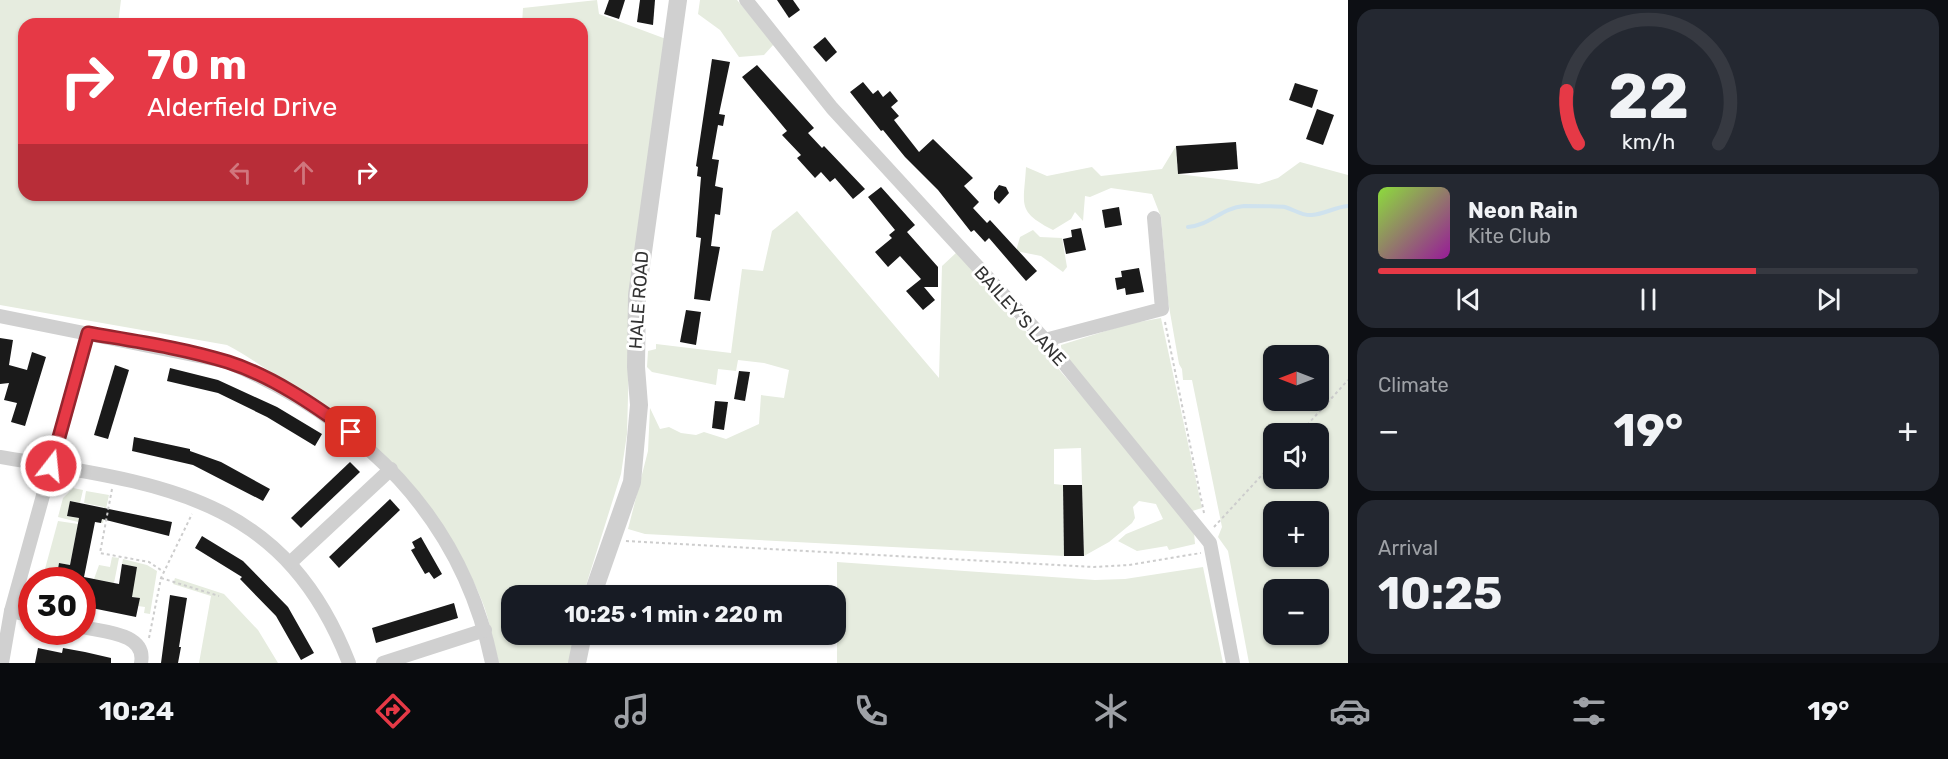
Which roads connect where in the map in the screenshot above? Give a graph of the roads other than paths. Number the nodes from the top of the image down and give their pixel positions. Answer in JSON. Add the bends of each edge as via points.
{"nodes":[{"id":1,"x":678,"y":0,"type":"edge"},
{"id":2,"x":746,"y":0,"type":"edge"},
{"id":3,"x":1154,"y":218,"type":"dead end"},
{"id":4,"x":0,"y":316,"type":"edge"},
{"id":5,"x":88,"y":333,"type":"junction"},
{"id":6,"x":1044,"y":340,"type":"junction"},
{"id":7,"x":0,"y":457,"type":"edge"},
{"id":8,"x":51,"y":466,"type":"junction"},
{"id":9,"x":391,"y":469,"type":"junction"},
{"id":10,"x":291,"y":562,"type":"junction"},
{"id":11,"x":595,"y":585,"type":"edge"},
{"id":12,"x":11,"y":611,"type":"junction"},
{"id":13,"x":18,"y":613,"type":"edge"},
{"id":14,"x":96,"y":630,"type":"edge"},
{"id":15,"x":485,"y":630,"type":"junction"},
{"id":16,"x":581,"y":645,"type":"edge"},
{"id":17,"x":141,"y":659,"type":"edge"},
{"id":18,"x":2,"y":663,"type":"edge"},
{"id":19,"x":349,"y":663,"type":"edge"},
{"id":20,"x":383,"y":663,"type":"edge"},
{"id":21,"x":492,"y":663,"type":"edge"},
{"id":22,"x":577,"y":663,"type":"edge"},
{"id":23,"x":1233,"y":663,"type":"edge"}],
"edges":[{"from":1,"to":11,"type":"street","name":"HALE ROAD","via":[[637,295],[639,405],[632,482]]},
{"from":2,"to":6,"type":"street","name":"BAILEY'S LANE","via":[[832,108]]},
{"from":3,"to":6,"type":"street","via":[[1162,309]]},
{"from":4,"to":5,"type":"street"},
{"from":5,"to":8,"type":"street"},
{"from":5,"to":9,"type":"street","via":[[228,362],[258,375],[316,407],[363,441]]},
{"from":6,"to":23,"type":"street","name":"BAILEY'S LANE","via":[[1210,542]]},
{"from":7,"to":8,"type":"street"},
{"from":8,"to":10,"type":"street","via":[[170,490],[198,500],[242,524]]},
{"from":8,"to":12,"type":"street"},
{"from":9,"to":10,"type":"street"},
{"from":9,"to":15,"type":"street","via":[[425,509],[455,557]]},
{"from":10,"to":19,"type":"street","via":[[328,616]]},
{"from":12,"to":13,"type":"street"},
{"from":12,"to":18,"type":"street"},
{"from":14,"to":17,"type":"street","via":[[137,643]]},
{"from":15,"to":20,"type":"street"},
{"from":15,"to":21,"type":"street"},
{"from":16,"to":22,"type":"street"}]}
